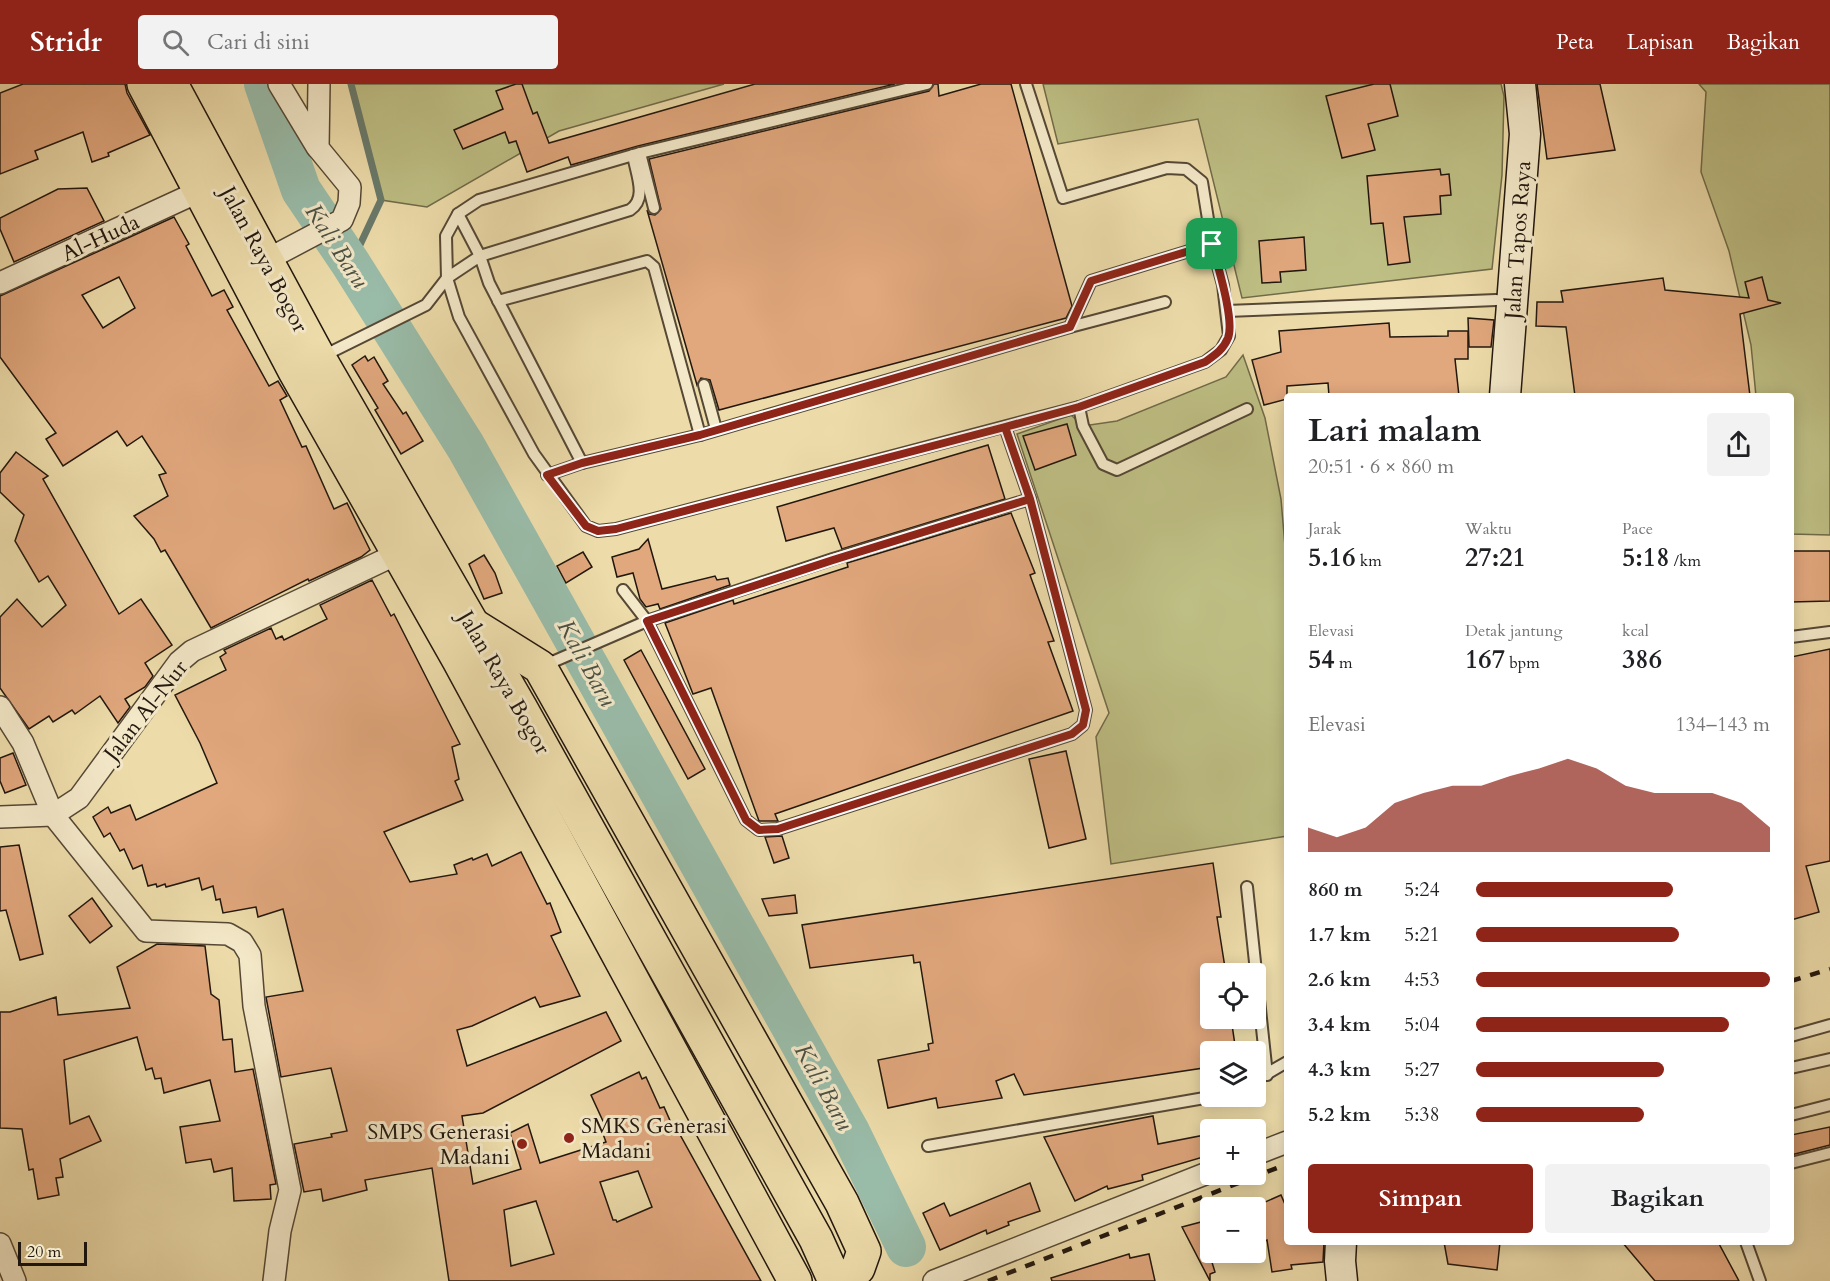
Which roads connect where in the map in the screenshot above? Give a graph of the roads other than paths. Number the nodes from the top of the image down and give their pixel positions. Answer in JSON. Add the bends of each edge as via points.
{"nodes":[{"id":1,"x":144,"y":84,"type":"edge"},
{"id":2,"x":171,"y":84,"type":"edge"},
{"id":3,"x":279,"y":84,"type":"edge"},
{"id":4,"x":319,"y":84,"type":"edge"},
{"id":5,"x":927,"y":84,"type":"edge"},
{"id":6,"x":1026,"y":84,"type":"edge"},
{"id":7,"x":1520,"y":84,"type":"edge"},
{"id":8,"x":318,"y":148,"type":"junction"},
{"id":9,"x":637,"y":154,"type":"junction"},
{"id":10,"x":200,"y":191,"type":"junction"},
{"id":11,"x":654,"y":208,"type":"dead end"},
{"id":12,"x":458,"y":214,"type":"junction"},
{"id":13,"x":1212,"y":244,"type":"junction"},
{"id":14,"x":480,"y":256,"type":"junction"},
{"id":15,"x":254,"y":266,"type":"junction"},
{"id":16,"x":447,"y":278,"type":"junction"},
{"id":17,"x":0,"y":283,"type":"edge"},
{"id":18,"x":1496,"y":300,"type":"dead end"},
{"id":19,"x":498,"y":301,"type":"junction"},
{"id":20,"x":1165,"y":302,"type":"dead end"},
{"id":21,"x":1227,"y":311,"type":"junction"},
{"id":22,"x":1070,"y":327,"type":"junction"},
{"id":23,"x":307,"y":365,"type":"junction"},
{"id":24,"x":704,"y":385,"type":"dead end"},
{"id":25,"x":1505,"y":393,"type":"edge"},
{"id":26,"x":1079,"y":407,"type":"junction"},
{"id":27,"x":1247,"y":409,"type":"dead end"},
{"id":28,"x":1005,"y":427,"type":"junction"},
{"id":29,"x":716,"y":429,"type":"junction"},
{"id":30,"x":700,"y":435,"type":"junction"},
{"id":31,"x":582,"y":463,"type":"junction"},
{"id":32,"x":547,"y":475,"type":"junction"},
{"id":33,"x":1030,"y":499,"type":"junction"},
{"id":34,"x":416,"y":567,"type":"junction"},
{"id":35,"x":623,"y":590,"type":"dead end"},
{"id":36,"x":647,"y":621,"type":"junction"},
{"id":37,"x":472,"y":624,"type":"junction"},
{"id":38,"x":1830,"y":632,"type":"edge"},
{"id":39,"x":1794,"y":637,"type":"edge"},
{"id":40,"x":459,"y":660,"type":"junction"},
{"id":41,"x":548,"y":663,"type":"junction"},
{"id":42,"x":0,"y":707,"type":"edge"},
{"id":43,"x":53,"y":815,"type":"junction"},
{"id":44,"x":0,"y":817,"type":"edge"},
{"id":45,"x":1247,"y":887,"type":"dead end"},
{"id":46,"x":1830,"y":1025,"type":"edge"},
{"id":47,"x":1794,"y":1035,"type":"edge"},
{"id":48,"x":1830,"y":1059,"type":"edge"},
{"id":49,"x":1284,"y":1064,"type":"edge"},
{"id":50,"x":1794,"y":1067,"type":"edge"},
{"id":51,"x":1267,"y":1075,"type":"joint"},
{"id":52,"x":1200,"y":1099,"type":"edge"},
{"id":53,"x":1830,"y":1105,"type":"edge"},
{"id":54,"x":1794,"y":1114,"type":"edge"},
{"id":55,"x":1284,"y":1143,"type":"edge"},
{"id":56,"x":928,"y":1146,"type":"dead end"},
{"id":57,"x":1266,"y":1150,"type":"edge"},
{"id":58,"x":1830,"y":1153,"type":"edge"},
{"id":59,"x":1794,"y":1162,"type":"edge"},
{"id":60,"x":1200,"y":1176,"type":"edge"},
{"id":61,"x":0,"y":1245,"type":"edge"},
{"id":62,"x":1341,"y":1245,"type":"edge"},
{"id":63,"x":1747,"y":1245,"type":"edge"},
{"id":64,"x":15,"y":1281,"type":"edge"},
{"id":65,"x":274,"y":1281,"type":"edge"},
{"id":66,"x":772,"y":1281,"type":"edge"},
{"id":67,"x":795,"y":1281,"type":"edge"},
{"id":68,"x":835,"y":1281,"type":"edge"},
{"id":69,"x":845,"y":1281,"type":"edge"},
{"id":70,"x":934,"y":1281,"type":"edge"},
{"id":71,"x":1342,"y":1281,"type":"edge"},
{"id":72,"x":1760,"y":1281,"type":"edge"}],
"edges":[{"from":1,"to":10,"type":"highway","name":"Jalan Raya Bogor"},
{"from":2,"to":15,"type":"highway","name":"Jalan Raya Bogor"},
{"from":3,"to":8,"type":"street"},
{"from":4,"to":8,"type":"street"},
{"from":5,"to":9,"type":"lane"},
{"from":6,"to":13,"type":"lane","via":[[1063,198],[1167,168],[1186,169],[1202,182]]},
{"from":7,"to":25,"type":"main road","name":"Jalan Tapos Raya","via":[[1525,134]]},
{"from":8,"to":15,"type":"street","via":[[350,187],[342,220]]},
{"from":9,"to":11,"type":"lane"},
{"from":9,"to":12,"type":"lane","via":[[479,200]]},
{"from":9,"to":14,"type":"lane","via":[[641,198],[638,205]]},
{"from":10,"to":15,"type":"highway","name":"Jalan Raya Bogor"},
{"from":10,"to":17,"type":"street","name":"Al-Huda"},
{"from":12,"to":14,"type":"lane"},
{"from":12,"to":16,"type":"lane","via":[[446,236]]},
{"from":13,"to":21,"type":"lane"},
{"from":13,"to":22,"type":"lane","via":[[1091,281]]},
{"from":14,"to":16,"type":"lane"},
{"from":14,"to":19,"type":"lane"},
{"from":15,"to":23,"type":"highway","name":"Jalan Raya Bogor"},
{"from":16,"to":23,"type":"lane","via":[[426,305]]},
{"from":16,"to":32,"type":"lane","via":[[459,316]]},
{"from":18,"to":21,"type":"lane"},
{"from":19,"to":30,"type":"lane","via":[[647,261],[654,267]]},
{"from":19,"to":31,"type":"lane"},
{"from":20,"to":22,"type":"lane"},
{"from":21,"to":26,"type":"lane","via":[[1229,336],[1221,350],[1205,362]]},
{"from":22,"to":29,"type":"lane"},
{"from":23,"to":34,"type":"highway","name":"Jalan Raya Bogor"},
{"from":23,"to":34,"type":"highway","name":"Jalan Raya Bogor"},
{"from":24,"to":29,"type":"lane"},
{"from":26,"to":27,"type":"lane","via":[[1083,426],[1103,464],[1117,470]]},
{"from":26,"to":28,"type":"lane"},
{"from":28,"to":32,"type":"lane","via":[[598,531],[586,526]]},
{"from":28,"to":33,"type":"lane"},
{"from":29,"to":30,"type":"lane"},
{"from":30,"to":31,"type":"lane"},
{"from":31,"to":32,"type":"lane"},
{"from":33,"to":36,"type":"lane"},
{"from":33,"to":36,"type":"lane","via":[[1086,710],[1083,725],[1072,734],[778,829],[759,830],[746,820]]},
{"from":34,"to":37,"type":"highway","name":"Jalan Raya Bogor"},
{"from":34,"to":40,"type":"highway","name":"Jalan Raya Bogor"},
{"from":34,"to":43,"type":"street","name":"Jalan Al-Nur","via":[[192,651],[179,662],[79,798]]},
{"from":35,"to":36,"type":"lane"},
{"from":36,"to":41,"type":"lane"},
{"from":37,"to":41,"type":"highway"},
{"from":37,"to":68,"type":"highway","name":"Jalan Raya Bogor","via":[[816,1239]]},
{"from":38,"to":39,"type":"lane"},
{"from":40,"to":66,"type":"highway","via":[[466,705],[491,758]]},
{"from":40,"to":67,"type":"highway","name":"Jalan Raya Bogor"},
{"from":41,"to":69,"type":"highway","via":[[842,1203],[864,1251],[858,1268]]},
{"from":42,"to":43,"type":"street","via":[[23,743]]},
{"from":43,"to":44,"type":"street"},
{"from":43,"to":65,"type":"street","via":[[146,931],[228,934],[242,942],[250,955],[254,1006],[290,1190]]},
{"from":45,"to":51,"type":"lane"},
{"from":46,"to":47,"type":"lane"},
{"from":48,"to":50,"type":"lane"},
{"from":49,"to":51,"type":"lane"},
{"from":52,"to":56,"type":"lane"},
{"from":53,"to":54,"type":"lane"},
{"from":55,"to":57,"type":"street"},
{"from":58,"to":59,"type":"lane"},
{"from":60,"to":70,"type":"street"},
{"from":61,"to":64,"type":"street"},
{"from":62,"to":71,"type":"main road"},
{"from":63,"to":72,"type":"lane"}]}
